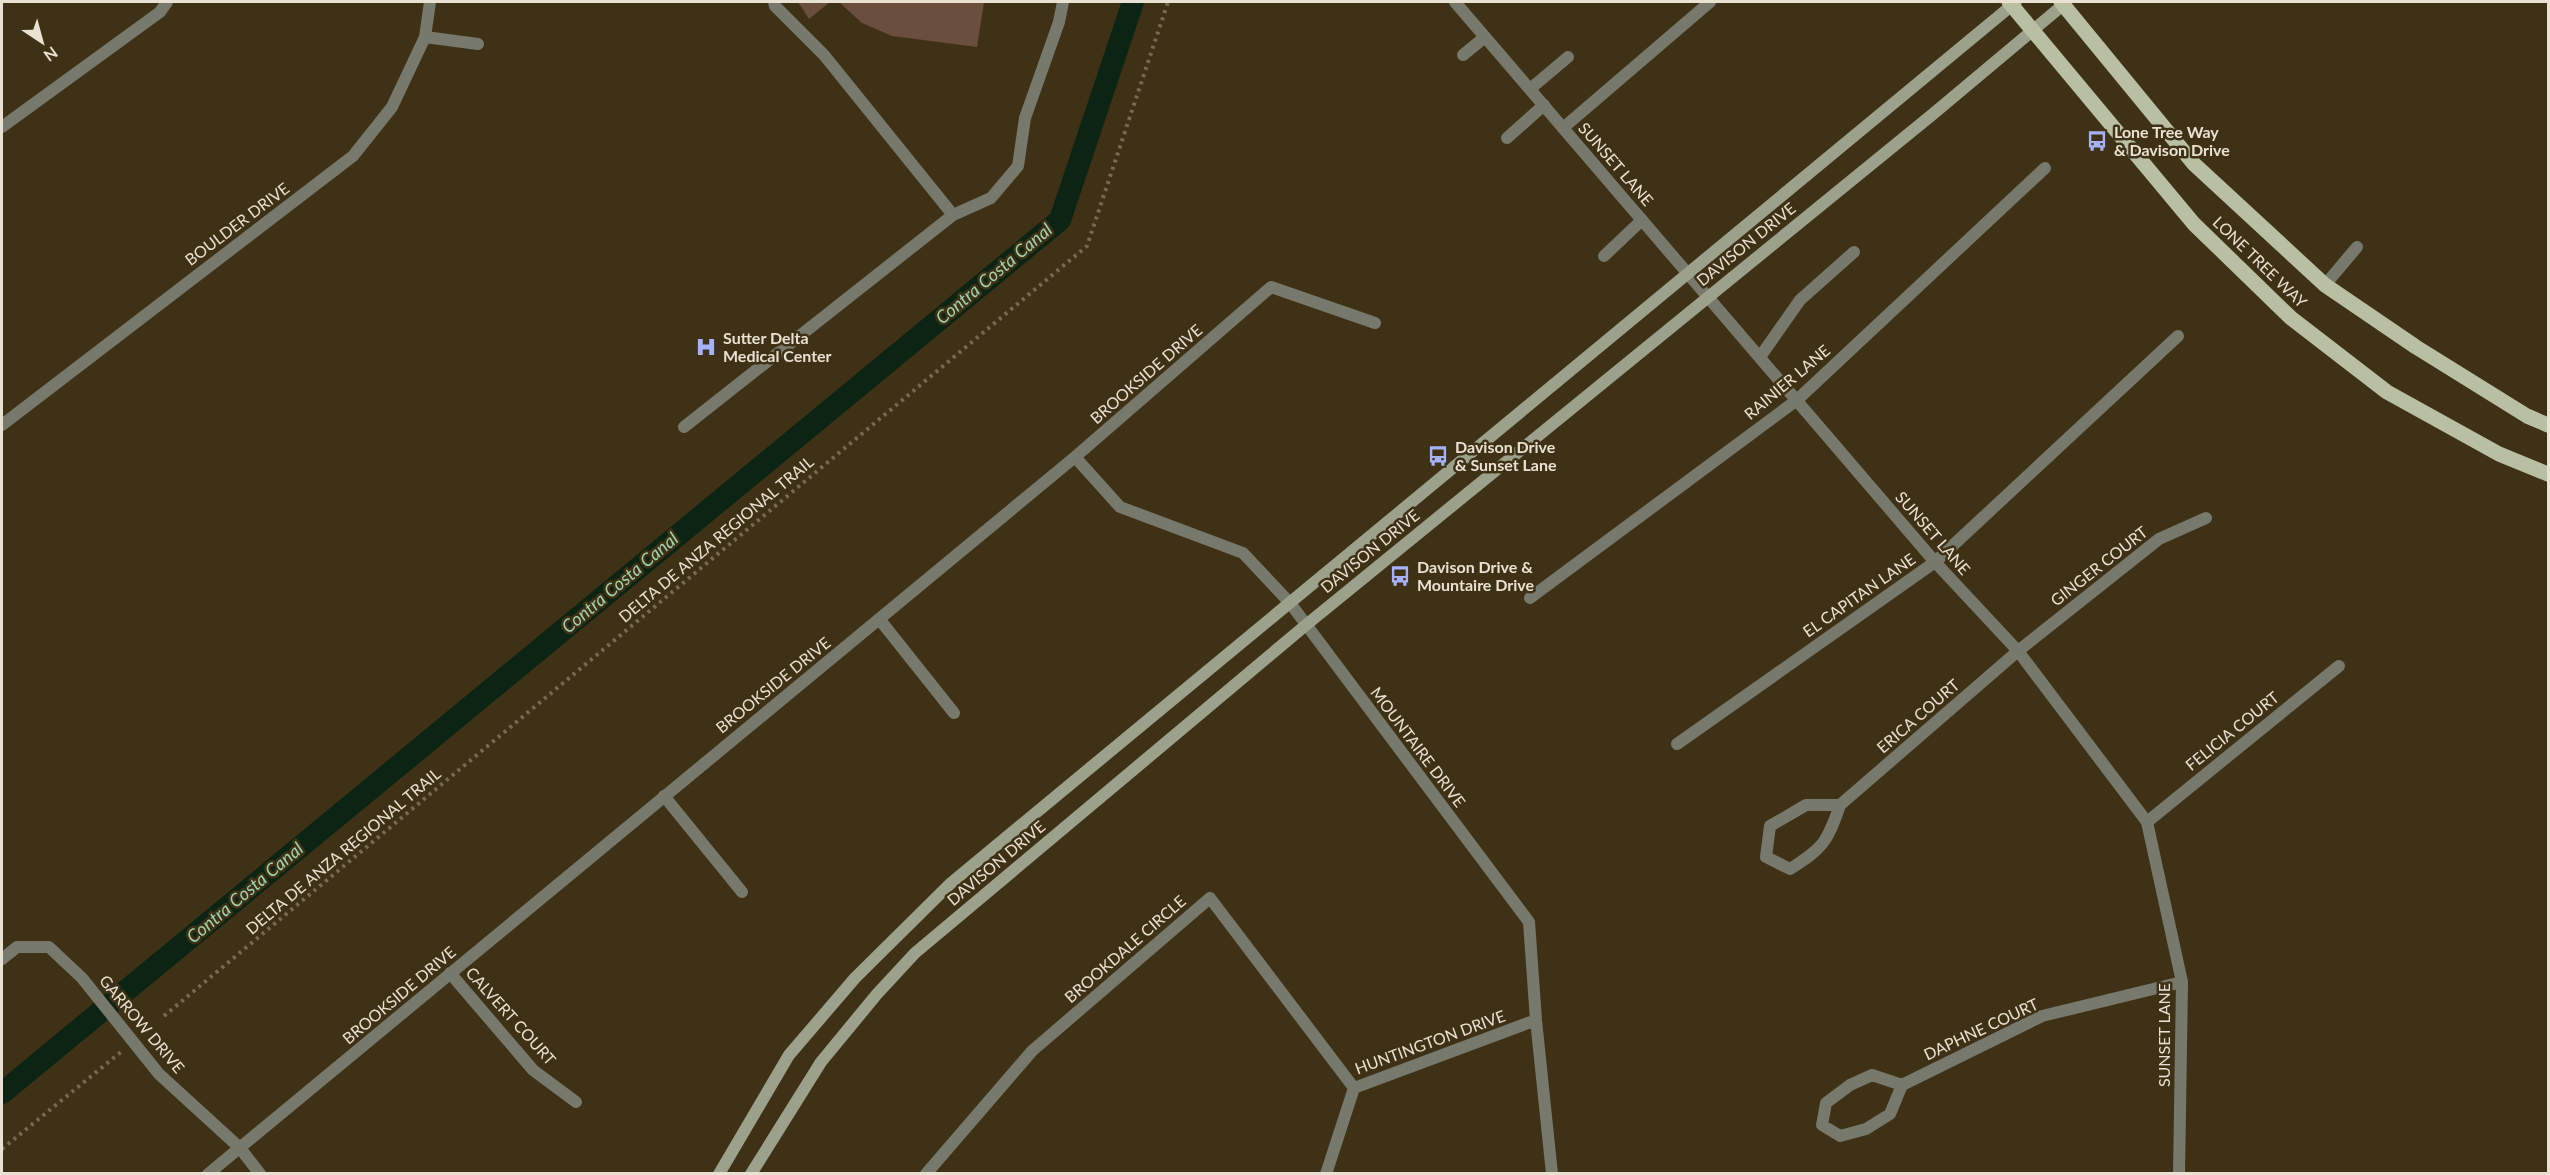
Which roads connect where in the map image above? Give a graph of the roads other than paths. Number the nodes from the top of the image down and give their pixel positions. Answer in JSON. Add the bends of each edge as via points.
{"nodes":[{"id":1,"x":167,"y":2,"type":"edge"},
{"id":2,"x":430,"y":2,"type":"edge"},
{"id":3,"x":774,"y":2,"type":"edge"},
{"id":4,"x":1063,"y":2,"type":"edge"},
{"id":5,"x":1455,"y":2,"type":"edge"},
{"id":6,"x":1710,"y":2,"type":"edge"},
{"id":7,"x":2012,"y":3,"type":"edge"},
{"id":8,"x":2064,"y":3,"type":"edge"},
{"id":9,"x":2033,"y":30,"type":"junction"},
{"id":10,"x":425,"y":37,"type":"junction"},
{"id":11,"x":1485,"y":37,"type":"junction"},
{"id":12,"x":478,"y":44,"type":"dead end"},
{"id":13,"x":1463,"y":55,"type":"dead end"},
{"id":14,"x":1568,"y":57,"type":"dead end"},
{"id":15,"x":1530,"y":89,"type":"junction"},
{"id":16,"x":1544,"y":105,"type":"junction"},
{"id":17,"x":2,"y":127,"type":"edge"},
{"id":18,"x":1563,"y":128,"type":"junction"},
{"id":19,"x":1507,"y":138,"type":"dead end"},
{"id":20,"x":2045,"y":168,"type":"dead end"},
{"id":21,"x":953,"y":215,"type":"junction"},
{"id":22,"x":1642,"y":220,"type":"junction"},
{"id":23,"x":2357,"y":247,"type":"dead end"},
{"id":24,"x":1854,"y":252,"type":"dead end"},
{"id":25,"x":1604,"y":256,"type":"dead end"},
{"id":26,"x":1689,"y":274,"type":"junction"},
{"id":27,"x":2325,"y":285,"type":"junction"},
{"id":28,"x":1707,"y":297,"type":"junction"},
{"id":29,"x":1375,"y":324,"type":"dead end"},
{"id":30,"x":2178,"y":336,"type":"dead end"},
{"id":31,"x":1760,"y":357,"type":"junction"},
{"id":32,"x":1797,"y":400,"type":"junction"},
{"id":33,"x":2,"y":425,"type":"edge"},
{"id":34,"x":2548,"y":425,"type":"edge"},
{"id":35,"x":684,"y":427,"type":"dead end"},
{"id":36,"x":1075,"y":457,"type":"junction"},
{"id":37,"x":2548,"y":474,"type":"edge"},
{"id":38,"x":2206,"y":518,"type":"dead end"},
{"id":39,"x":1935,"y":562,"type":"junction"},
{"id":40,"x":1530,"y":598,"type":"dead end"},
{"id":41,"x":1290,"y":603,"type":"junction"},
{"id":42,"x":880,"y":620,"type":"junction"},
{"id":43,"x":1306,"y":625,"type":"junction"},
{"id":44,"x":2018,"y":651,"type":"junction"},
{"id":45,"x":2339,"y":666,"type":"dead end"},
{"id":46,"x":954,"y":713,"type":"dead end"},
{"id":47,"x":1677,"y":744,"type":"dead end"},
{"id":48,"x":664,"y":795,"type":"junction"},
{"id":49,"x":1840,"y":805,"type":"junction"},
{"id":50,"x":2146,"y":822,"type":"junction"},
{"id":51,"x":742,"y":891,"type":"dead end"},
{"id":52,"x":2,"y":959,"type":"edge"},
{"id":53,"x":450,"y":973,"type":"junction"},
{"id":54,"x":2182,"y":982,"type":"junction"},
{"id":55,"x":1536,"y":1020,"type":"junction"},
{"id":56,"x":1902,"y":1085,"type":"junction"},
{"id":57,"x":1354,"y":1088,"type":"junction"},
{"id":58,"x":576,"y":1102,"type":"dead end"},
{"id":59,"x":240,"y":1148,"type":"junction"},
{"id":60,"x":208,"y":1173,"type":"edge"},
{"id":61,"x":260,"y":1173,"type":"edge"},
{"id":62,"x":719,"y":1173,"type":"edge"},
{"id":63,"x":751,"y":1173,"type":"edge"},
{"id":64,"x":926,"y":1173,"type":"edge"},
{"id":65,"x":1326,"y":1173,"type":"edge"},
{"id":66,"x":1552,"y":1173,"type":"edge"},
{"id":67,"x":2179,"y":1173,"type":"edge"}],
"edges":[{"from":1,"to":17,"type":"street","via":[[160,12]]},
{"from":2,"to":10,"type":"street","name":"BOULDER DRIVE"},
{"from":3,"to":21,"type":"street","via":[[824,55]]},
{"from":4,"to":21,"type":"street","via":[[1025,118],[1018,166],[991,198]]},
{"from":5,"to":11,"type":"street","name":"SUNSET LANE"},
{"from":6,"to":18,"type":"street"},
{"from":7,"to":9,"type":"main road","name":"LONE TREE WAY"},
{"from":7,"to":26,"type":"main road","name":"DAVISON DRIVE"},
{"from":8,"to":9,"type":"main road","name":"DAVISON DRIVE"},
{"from":8,"to":27,"type":"main road","name":"LONE TREE WAY","via":[[2194,164]]},
{"from":9,"to":28,"type":"main road","name":"DAVISON DRIVE"},
{"from":9,"to":37,"type":"main road","name":"LONE TREE WAY","via":[[2194,224],[2291,318],[2387,392],[2499,454]]},
{"from":10,"to":12,"type":"street"},
{"from":10,"to":33,"type":"street","name":"BOULDER DRIVE","via":[[392,107],[353,156]]},
{"from":11,"to":13,"type":"street"},
{"from":11,"to":15,"type":"street","name":"SUNSET LANE"},
{"from":14,"to":15,"type":"street"},
{"from":15,"to":16,"type":"street","name":"SUNSET LANE"},
{"from":16,"to":18,"type":"street","name":"SUNSET LANE"},
{"from":16,"to":19,"type":"street"},
{"from":18,"to":22,"type":"street","name":"SUNSET LANE"},
{"from":20,"to":32,"type":"street","name":"RAINIER LANE"},
{"from":21,"to":35,"type":"street"},
{"from":22,"to":25,"type":"street"},
{"from":22,"to":26,"type":"street","name":"SUNSET LANE"},
{"from":23,"to":27,"type":"street"},
{"from":24,"to":31,"type":"street","via":[[1800,300]]},
{"from":26,"to":28,"type":"street","name":"SUNSET LANE"},
{"from":26,"to":41,"type":"main road","name":"DAVISON DRIVE"},
{"from":27,"to":34,"type":"main road","name":"LONE TREE WAY","via":[[2416,347]]},
{"from":28,"to":31,"type":"street","name":"SUNSET LANE"},
{"from":28,"to":43,"type":"main road","name":"DAVISON DRIVE"},
{"from":29,"to":36,"type":"street","name":"BROOKSIDE DRIVE","via":[[1271,287]]},
{"from":30,"to":39,"type":"street","name":"EL CAPITAN LANE"},
{"from":31,"to":32,"type":"street","name":"SUNSET LANE"},
{"from":32,"to":39,"type":"street","name":"SUNSET LANE"},
{"from":32,"to":40,"type":"street","name":"RAINIER LANE"},
{"from":36,"to":41,"type":"street","name":"MOUNTAIRE DRIVE","via":[[1120,507],[1244,553]]},
{"from":36,"to":42,"type":"street","name":"BROOKSIDE DRIVE"},
{"from":38,"to":44,"type":"street","name":"GINGER COURT","via":[[2159,539]]},
{"from":39,"to":44,"type":"street","name":"SUNSET LANE"},
{"from":39,"to":47,"type":"street","name":"EL CAPITAN LANE"},
{"from":41,"to":43,"type":"street","name":"MOUNTAIRE DRIVE"},
{"from":41,"to":62,"type":"main road","name":"DAVISON DRIVE","via":[[951,883],[898,934],[789,1055]]},
{"from":42,"to":46,"type":"street"},
{"from":42,"to":48,"type":"street","name":"BROOKSIDE DRIVE"},
{"from":43,"to":55,"type":"street","name":"MOUNTAIRE DRIVE","via":[[1529,922]]},
{"from":43,"to":63,"type":"main road","name":"DAVISON DRIVE","via":[[915,953],[821,1062]]},
{"from":44,"to":49,"type":"street","name":"ERICA COURT"},
{"from":44,"to":50,"type":"street","name":"SUNSET LANE"},
{"from":45,"to":50,"type":"street","name":"FELICIA COURT"},
{"from":48,"to":51,"type":"street"},
{"from":48,"to":53,"type":"street","name":"BROOKSIDE DRIVE"},
{"from":49,"to":49,"type":"street","name":"ERICA COURT","via":[[1806,805],[1770,826],[1766,857],[1790,869],[1818,851],[1832,829]]},
{"from":50,"to":54,"type":"street","name":"SUNSET LANE"},
{"from":52,"to":59,"type":"street","name":"GARROW DRIVE","via":[[17,947],[50,947],[82,978],[159,1074]]},
{"from":53,"to":58,"type":"street","name":"CALVERT COURT","via":[[533,1070]]},
{"from":53,"to":59,"type":"street","name":"BROOKSIDE DRIVE"},
{"from":54,"to":56,"type":"street","name":"DAPHNE COURT","via":[[2042,1016]]},
{"from":54,"to":67,"type":"street","name":"SUNSET LANE"},
{"from":55,"to":57,"type":"street","name":"HUNTINGTON DRIVE"},
{"from":55,"to":66,"type":"street","name":"MOUNTAIRE DRIVE"},
{"from":56,"to":56,"type":"street","via":[[1872,1075],[1850,1085],[1826,1103],[1822,1125],[1840,1136],[1866,1129],[1890,1114]]},
{"from":57,"to":64,"type":"street","name":"BROOKDALE CIRCLE","via":[[1210,898],[1032,1051]]},
{"from":57,"to":65,"type":"street","name":"HUNTINGTON DRIVE"},
{"from":59,"to":60,"type":"street","name":"BROOKSIDE DRIVE"},
{"from":59,"to":61,"type":"street","name":"GARROW DRIVE"}]}
